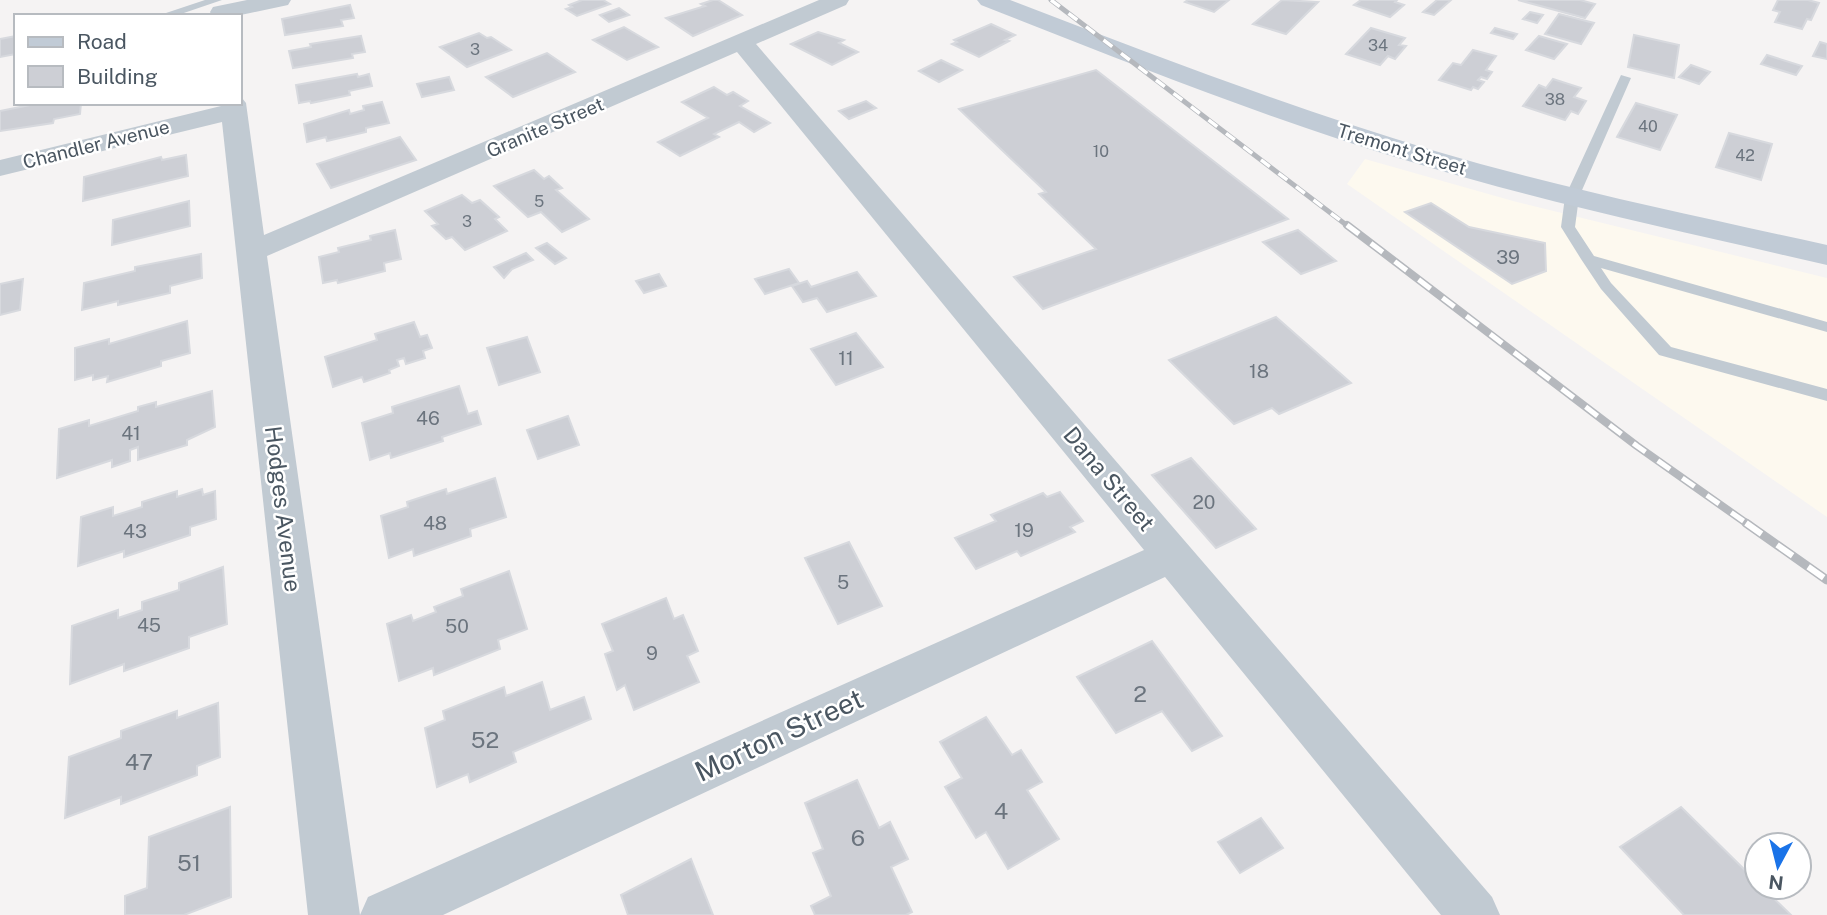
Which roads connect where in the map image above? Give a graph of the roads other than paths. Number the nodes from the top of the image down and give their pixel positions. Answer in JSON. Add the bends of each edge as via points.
{"nodes":[{"id":1,"x":280,"y":0,"type":"edge"},
{"id":2,"x":838,"y":0,"type":"edge"},
{"id":3,"x":989,"y":0,"type":"edge"},
{"id":4,"x":220,"y":7,"type":"edge"},
{"id":5,"x":175,"y":14,"type":"edge"},
{"id":6,"x":742,"y":43,"type":"junction"},
{"id":7,"x":1625,"y":78,"type":"dead end"},
{"id":8,"x":233,"y":107,"type":"edge"},
{"id":9,"x":0,"y":168,"type":"edge"},
{"id":10,"x":1572,"y":197,"type":"junction"},
{"id":11,"x":251,"y":252,"type":"junction"},
{"id":12,"x":1827,"y":255,"type":"edge"},
{"id":13,"x":1588,"y":259,"type":"junction"},
{"id":14,"x":1827,"y":327,"type":"edge"},
{"id":15,"x":1827,"y":395,"type":"edge"},
{"id":16,"x":1173,"y":555,"type":"junction"},
{"id":17,"x":334,"y":915,"type":"edge"},
{"id":18,"x":386,"y":915,"type":"edge"},
{"id":19,"x":1474,"y":915,"type":"edge"}],
"edges":[{"from":1,"to":4,"type":"street"},
{"from":2,"to":6,"type":"street","name":"Granite Street"},
{"from":3,"to":10,"type":"main road","name":"Tremont Street","via":[[1338,130]]},
{"from":4,"to":5,"type":"lane"},
{"from":6,"to":11,"type":"street","name":"Granite Street"},
{"from":6,"to":16,"type":"street","name":"Dana Street"},
{"from":7,"to":10,"type":"lane"},
{"from":8,"to":9,"type":"street","name":"Chandler Avenue"},
{"from":8,"to":11,"type":"street","name":"Hodges Avenue"},
{"from":10,"to":12,"type":"main road","name":"Tremont Street"},
{"from":10,"to":13,"type":"lane","via":[[1567,227]]},
{"from":11,"to":17,"type":"street","name":"Hodges Avenue"},
{"from":13,"to":14,"type":"lane"},
{"from":13,"to":15,"type":"lane","via":[[1606,286],[1665,351]]},
{"from":16,"to":18,"type":"street","name":"Morton Street"},
{"from":16,"to":19,"type":"street","name":"Dana Street"}]}
